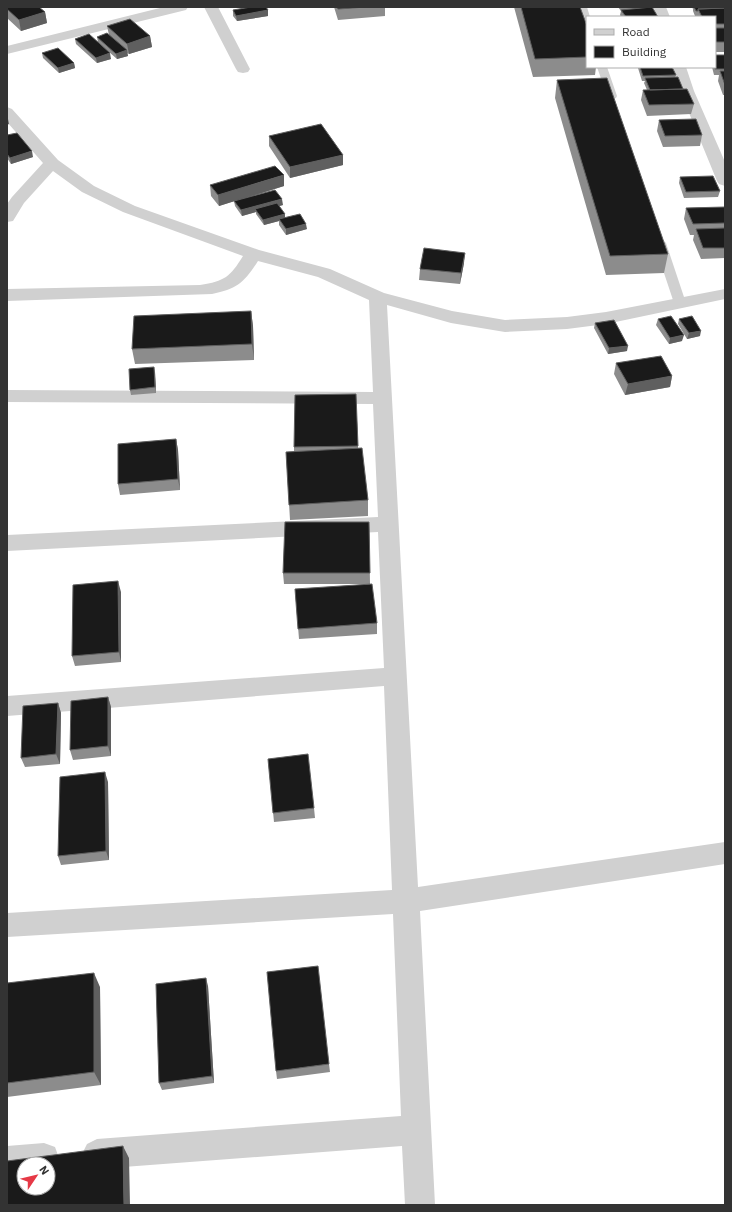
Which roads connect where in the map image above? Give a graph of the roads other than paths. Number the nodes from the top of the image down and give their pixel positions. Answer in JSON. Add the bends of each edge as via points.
{"nodes":[{"id":1,"x":181,"y":7,"type":"edge"},
{"id":2,"x":211,"y":7,"type":"edge"},
{"id":3,"x":582,"y":7,"type":"edge"},
{"id":4,"x":586,"y":18,"type":"edge"},
{"id":5,"x":7,"y":50,"type":"edge"},
{"id":6,"x":602,"y":68,"type":"edge"},
{"id":7,"x":679,"y":68,"type":"edge"},
{"id":8,"x":243,"y":69,"type":"dead end"},
{"id":9,"x":614,"y":104,"type":"edge"},
{"id":10,"x":7,"y":112,"type":"edge"},
{"id":11,"x":14,"y":132,"type":"edge"},
{"id":12,"x":52,"y":163,"type":"junction"},
{"id":13,"x":725,"y":181,"type":"edge"},
{"id":14,"x":7,"y":217,"type":"edge"},
{"id":15,"x":655,"y":229,"type":"edge"},
{"id":16,"x":254,"y":254,"type":"junction"},
{"id":17,"x":725,"y":294,"type":"edge"},
{"id":18,"x":7,"y":295,"type":"edge"},
{"id":19,"x":378,"y":297,"type":"junction"},
{"id":20,"x":680,"y":303,"type":"junction"},
{"id":21,"x":7,"y":396,"type":"edge"},
{"id":22,"x":383,"y":398,"type":"junction"},
{"id":23,"x":389,"y":524,"type":"junction"},
{"id":24,"x":7,"y":543,"type":"edge"},
{"id":25,"x":396,"y":676,"type":"junction"},
{"id":26,"x":7,"y":706,"type":"edge"},
{"id":27,"x":725,"y":852,"type":"edge"},
{"id":28,"x":406,"y":901,"type":"junction"},
{"id":29,"x":7,"y":925,"type":"edge"},
{"id":30,"x":416,"y":1130,"type":"junction"},
{"id":31,"x":7,"y":1161,"type":"edge"},
{"id":32,"x":420,"y":1205,"type":"edge"}],
"edges":[{"from":1,"to":5,"type":"street"},
{"from":2,"to":8,"type":"street"},
{"from":3,"to":4,"type":"lane"},
{"from":6,"to":9,"type":"lane"},
{"from":7,"to":13,"type":"street"},
{"from":10,"to":11,"type":"street"},
{"from":11,"to":12,"type":"street"},
{"from":12,"to":14,"type":"street","via":[[18,200]]},
{"from":12,"to":16,"type":"street","via":[[88,189],[129,209]]},
{"from":15,"to":20,"type":"lane"},
{"from":16,"to":18,"type":"street","via":[[239,278],[220,288]]},
{"from":16,"to":19,"type":"street","via":[[324,273]]},
{"from":17,"to":20,"type":"street"},
{"from":19,"to":20,"type":"street","via":[[451,317],[504,326],[606,318]]},
{"from":19,"to":22,"type":"street"},
{"from":21,"to":22,"type":"street"},
{"from":22,"to":23,"type":"street"},
{"from":23,"to":24,"type":"street"},
{"from":23,"to":25,"type":"street"},
{"from":25,"to":26,"type":"street"},
{"from":25,"to":28,"type":"street"},
{"from":27,"to":28,"type":"street"},
{"from":28,"to":29,"type":"street"},
{"from":28,"to":30,"type":"street"},
{"from":30,"to":31,"type":"street"},
{"from":30,"to":32,"type":"street"}]}
